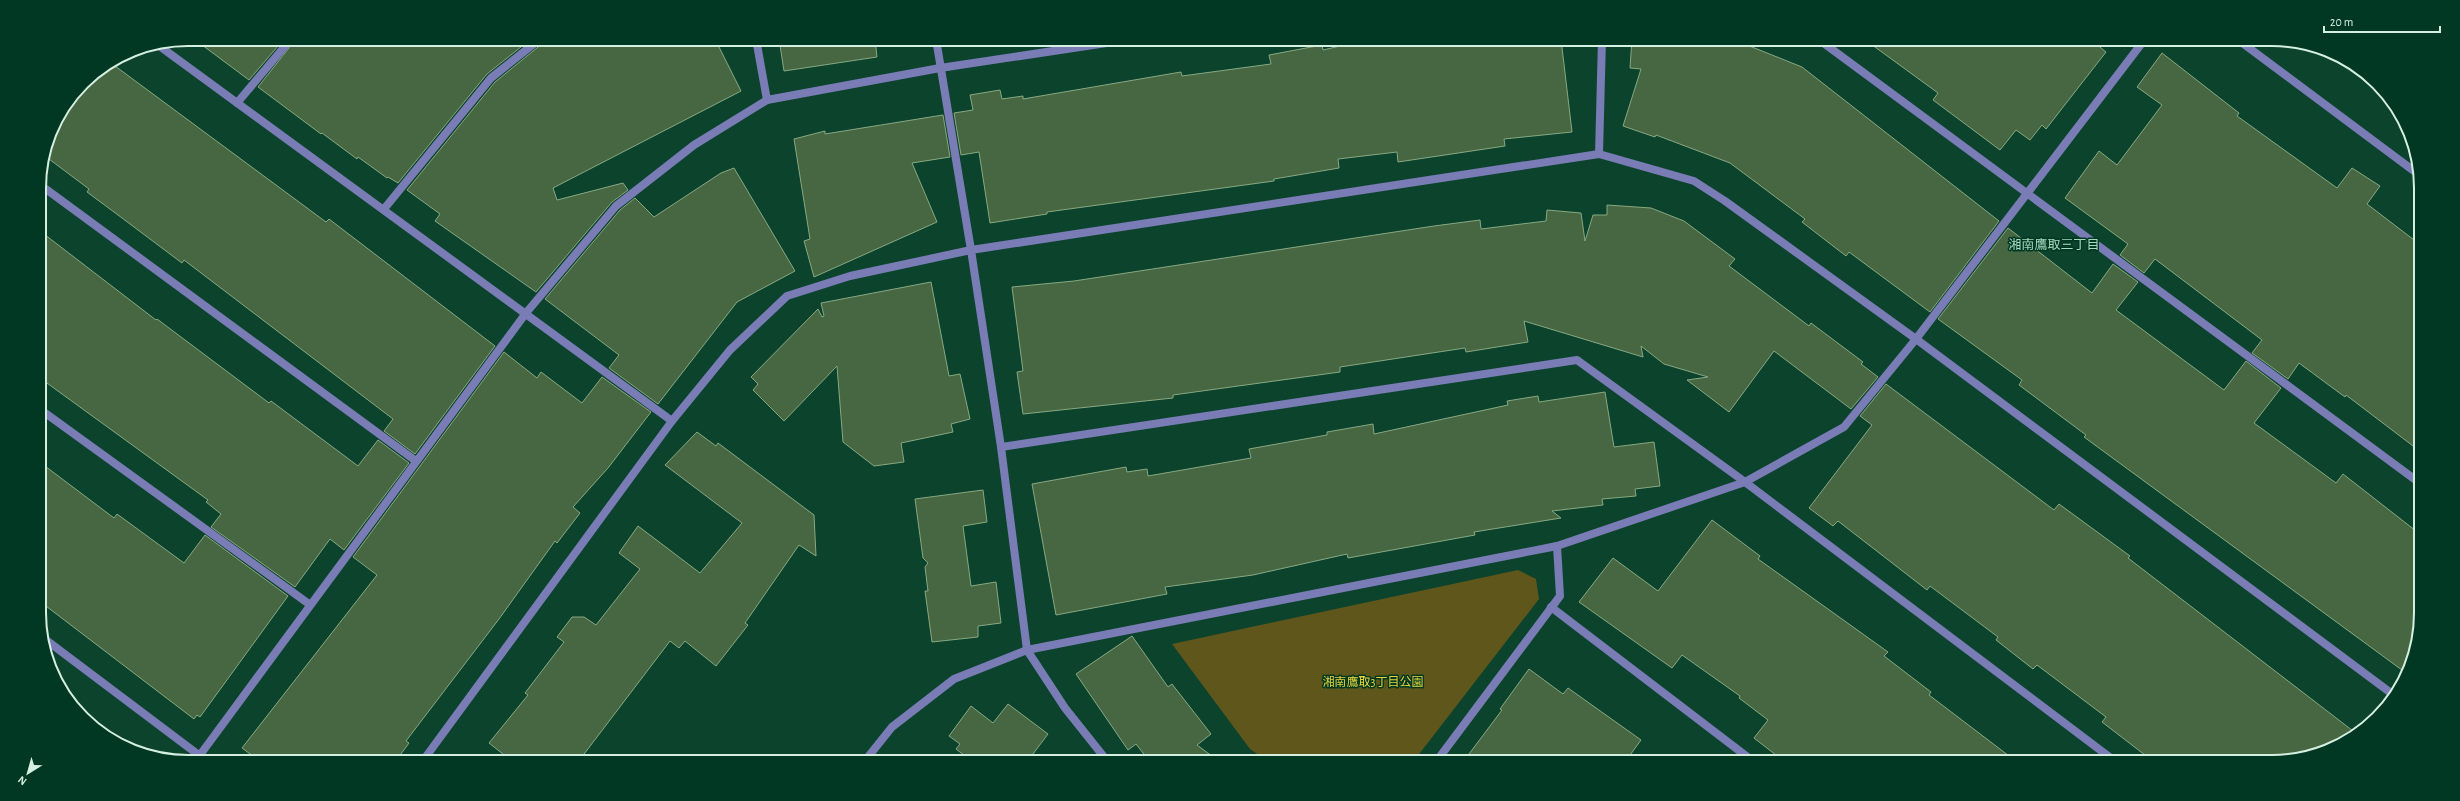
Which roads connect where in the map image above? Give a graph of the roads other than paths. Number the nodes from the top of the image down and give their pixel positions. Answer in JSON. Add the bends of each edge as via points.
{"nodes":[{"id":1,"x":285,"y":46,"type":"edge"},
{"id":2,"x":531,"y":46,"type":"edge"},
{"id":3,"x":757,"y":46,"type":"edge"},
{"id":4,"x":937,"y":46,"type":"edge"},
{"id":5,"x":1086,"y":46,"type":"edge"},
{"id":6,"x":1602,"y":46,"type":"edge"},
{"id":7,"x":1828,"y":46,"type":"edge"},
{"id":8,"x":2140,"y":46,"type":"edge"},
{"id":9,"x":2246,"y":46,"type":"edge"},
{"id":10,"x":163,"y":48,"type":"edge"},
{"id":11,"x":940,"y":68,"type":"junction"},
{"id":12,"x":767,"y":100,"type":"junction"},
{"id":13,"x":237,"y":103,"type":"junction"},
{"id":14,"x":1599,"y":154,"type":"junction"},
{"id":15,"x":2413,"y":170,"type":"edge"},
{"id":16,"x":46,"y":189,"type":"edge"},
{"id":17,"x":2027,"y":192,"type":"junction"},
{"id":18,"x":384,"y":209,"type":"junction"},
{"id":19,"x":972,"y":250,"type":"junction"},
{"id":20,"x":526,"y":313,"type":"junction"},
{"id":21,"x":1916,"y":339,"type":"junction"},
{"id":22,"x":46,"y":414,"type":"edge"},
{"id":23,"x":672,"y":421,"type":"junction"},
{"id":24,"x":1001,"y":446,"type":"junction"},
{"id":25,"x":416,"y":461,"type":"junction"},
{"id":26,"x":2414,"y":479,"type":"edge"},
{"id":27,"x":1745,"y":482,"type":"junction"},
{"id":28,"x":1557,"y":546,"type":"junction"},
{"id":29,"x":310,"y":604,"type":"junction"},
{"id":30,"x":1551,"y":607,"type":"junction"},
{"id":31,"x":49,"y":642,"type":"edge"},
{"id":32,"x":1026,"y":650,"type":"junction"},
{"id":33,"x":2390,"y":692,"type":"edge"},
{"id":34,"x":200,"y":755,"type":"joint"},
{"id":35,"x":427,"y":755,"type":"edge"},
{"id":36,"x":870,"y":755,"type":"edge"},
{"id":37,"x":1102,"y":755,"type":"edge"},
{"id":38,"x":1441,"y":755,"type":"edge"},
{"id":39,"x":1745,"y":755,"type":"edge"},
{"id":40,"x":2107,"y":755,"type":"edge"}],
"edges":[{"from":1,"to":13,"type":"street"},
{"from":2,"to":18,"type":"street","via":[[491,78]]},
{"from":3,"to":12,"type":"street"},
{"from":4,"to":11,"type":"street"},
{"from":5,"to":11,"type":"street"},
{"from":6,"to":14,"type":"street"},
{"from":7,"to":17,"type":"street"},
{"from":8,"to":17,"type":"street"},
{"from":9,"to":15,"type":"street"},
{"from":10,"to":13,"type":"street"},
{"from":11,"to":12,"type":"street"},
{"from":11,"to":19,"type":"street"},
{"from":12,"to":20,"type":"street","via":[[694,145],[616,206]]},
{"from":13,"to":18,"type":"street"},
{"from":14,"to":19,"type":"street"},
{"from":14,"to":21,"type":"street","via":[[1694,181],[1725,200]]},
{"from":16,"to":25,"type":"street"},
{"from":17,"to":21,"type":"street"},
{"from":17,"to":26,"type":"street"},
{"from":18,"to":20,"type":"street"},
{"from":19,"to":23,"type":"street","via":[[850,276],[787,296],[730,350]]},
{"from":19,"to":24,"type":"street"},
{"from":20,"to":23,"type":"street"},
{"from":20,"to":25,"type":"street"},
{"from":21,"to":27,"type":"street","via":[[1844,427]]},
{"from":21,"to":33,"type":"street"},
{"from":22,"to":29,"type":"street"},
{"from":23,"to":35,"type":"street"},
{"from":24,"to":27,"type":"street","via":[[1577,360]]},
{"from":24,"to":32,"type":"street"},
{"from":25,"to":29,"type":"street"},
{"from":27,"to":28,"type":"street"},
{"from":27,"to":40,"type":"street"},
{"from":28,"to":30,"type":"street","via":[[1560,596]]},
{"from":28,"to":32,"type":"street"},
{"from":29,"to":34,"type":"street"},
{"from":30,"to":38,"type":"street"},
{"from":30,"to":39,"type":"street"},
{"from":31,"to":34,"type":"street"},
{"from":32,"to":36,"type":"street","via":[[954,678],[892,727]]},
{"from":32,"to":37,"type":"street","via":[[1065,708]]}]}
